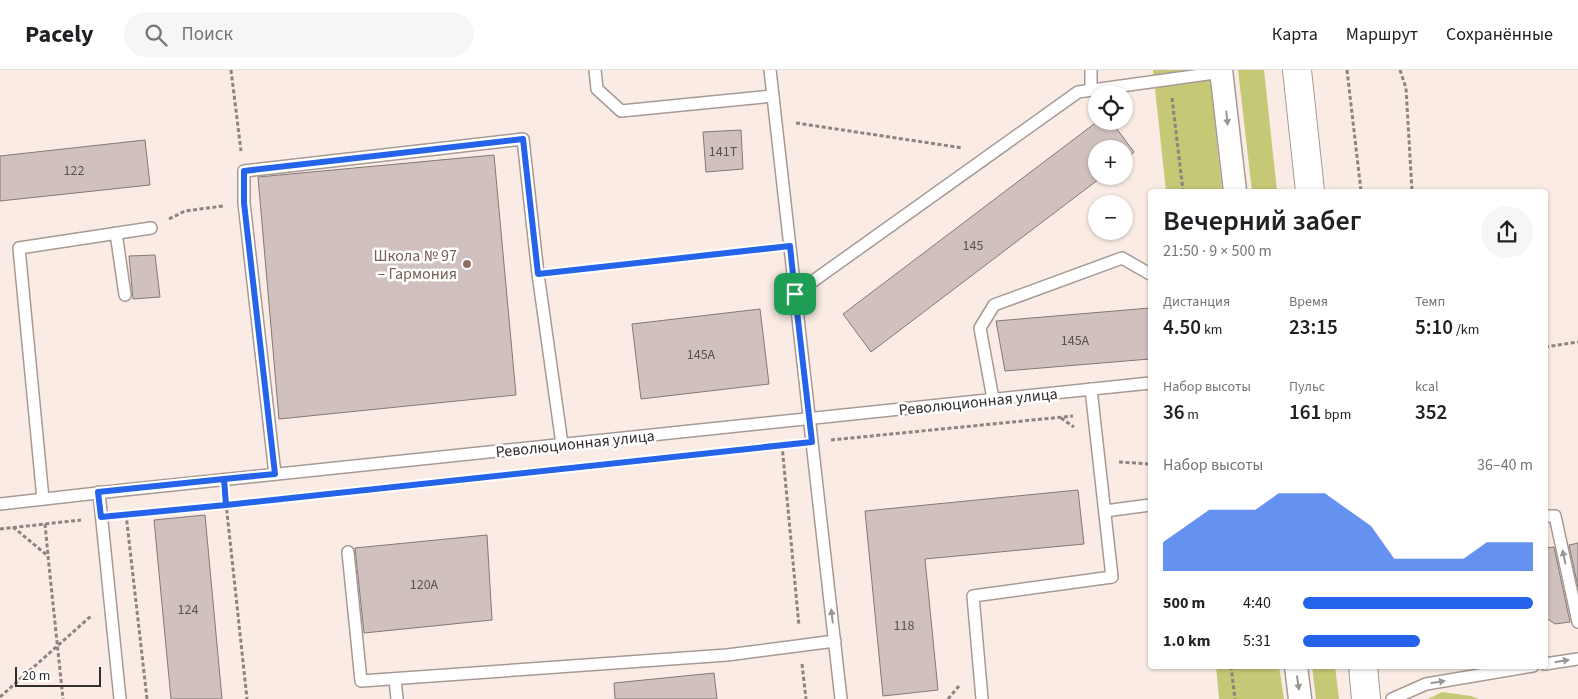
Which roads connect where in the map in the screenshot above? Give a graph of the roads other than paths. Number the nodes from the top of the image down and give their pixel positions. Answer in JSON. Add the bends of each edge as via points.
{"nodes":[{"id":1,"x":595,"y":70,"type":"edge"},
{"id":2,"x":770,"y":70,"type":"edge"},
{"id":3,"x":1091,"y":70,"type":"edge"},
{"id":4,"x":1297,"y":70,"type":"edge"},
{"id":5,"x":1222,"y":71,"type":"edge"},
{"id":6,"x":1091,"y":85,"type":"edge"},
{"id":7,"x":1130,"y":85,"type":"edge"},
{"id":8,"x":1088,"y":90,"type":"edge"},
{"id":9,"x":773,"y":96,"type":"junction"},
{"id":10,"x":1235,"y":189,"type":"edge"},
{"id":11,"x":1310,"y":189,"type":"edge"},
{"id":12,"x":151,"y":228,"type":"road end"},
{"id":13,"x":116,"y":233,"type":"junction"},
{"id":14,"x":1148,"y":273,"type":"edge"},
{"id":15,"x":795,"y":294,"type":"junction"},
{"id":16,"x":125,"y":295,"type":"dead end"},
{"id":17,"x":1148,"y":382,"type":"edge"},
{"id":18,"x":1091,"y":389,"type":"junction"},
{"id":19,"x":993,"y":399,"type":"junction"},
{"id":20,"x":809,"y":418,"type":"junction"},
{"id":21,"x":562,"y":444,"type":"junction"},
{"id":22,"x":275,"y":474,"type":"junction"},
{"id":23,"x":98,"y":492,"type":"junction"},
{"id":24,"x":43,"y":499,"type":"junction"},
{"id":25,"x":0,"y":504,"type":"edge"},
{"id":26,"x":1148,"y":505,"type":"edge"},
{"id":27,"x":1105,"y":511,"type":"junction"},
{"id":28,"x":1548,"y":516,"type":"edge"},
{"id":29,"x":348,"y":552,"type":"dead end"},
{"id":30,"x":1578,"y":622,"type":"edge"},
{"id":31,"x":835,"y":641,"type":"junction"},
{"id":32,"x":1578,"y":659,"type":"edge"},
{"id":33,"x":1548,"y":664,"type":"edge"},
{"id":34,"x":1296,"y":669,"type":"edge"},
{"id":35,"x":1363,"y":669,"type":"edge"},
{"id":36,"x":1515,"y":669,"type":"edge"},
{"id":37,"x":395,"y":679,"type":"junction"},
{"id":38,"x":120,"y":699,"type":"edge"},
{"id":39,"x":397,"y":699,"type":"edge"},
{"id":40,"x":842,"y":699,"type":"edge"},
{"id":41,"x":982,"y":699,"type":"edge"},
{"id":42,"x":1300,"y":699,"type":"edge"},
{"id":43,"x":1366,"y":699,"type":"edge"},
{"id":44,"x":1392,"y":699,"type":"edge"}],
"edges":[{"from":1,"to":9,"type":"lane","via":[[597,89],[621,111]]},
{"from":2,"to":9,"type":"lane"},
{"from":3,"to":6,"type":"lane"},
{"from":4,"to":11,"type":"main road"},
{"from":5,"to":7,"type":"lane"},
{"from":5,"to":10,"type":"street","one_way":true},
{"from":8,"to":15,"type":"lane","via":[[1078,92]]},
{"from":9,"to":15,"type":"lane"},
{"from":12,"to":13,"type":"lane"},
{"from":13,"to":16,"type":"lane"},
{"from":13,"to":24,"type":"lane","via":[[20,248]]},
{"from":14,"to":19,"type":"lane","via":[[1122,258],[994,305],[980,328]]},
{"from":15,"to":20,"type":"lane"},
{"from":17,"to":18,"type":"lane","name":"Революционная улица"},
{"from":18,"to":19,"type":"lane","name":"Революционная улица"},
{"from":18,"to":27,"type":"lane"},
{"from":19,"to":20,"type":"lane","name":"Революционная улица"},
{"from":20,"to":21,"type":"lane","name":"Революционная улица"},
{"from":31,"to":20,"type":"lane","one_way":true},
{"from":21,"to":22,"type":"lane","name":"Революционная улица"},
{"from":21,"to":22,"type":"lane","via":[[523,139],[244,171],[244,203]]},
{"from":22,"to":23,"type":"lane","name":"Революционная улица"},
{"from":23,"to":24,"type":"lane","name":"Революционная улица"},
{"from":23,"to":38,"type":"lane"},
{"from":24,"to":25,"type":"lane","name":"Революционная улица"},
{"from":26,"to":27,"type":"lane"},
{"from":27,"to":41,"type":"lane","via":[[1112,577],[973,596]]},
{"from":30,"to":28,"type":"lane","one_way":true,"via":[[1555,516]]},
{"from":29,"to":37,"type":"lane","via":[[361,682]]},
{"from":31,"to":37,"type":"lane","via":[[727,655]]},
{"from":31,"to":40,"type":"lane"},
{"from":33,"to":32,"type":"lane","one_way":true},
{"from":34,"to":42,"type":"street","one_way":true},
{"from":35,"to":43,"type":"main road"},
{"from":44,"to":36,"type":"lane","one_way":true,"via":[[1426,684]]},
{"from":37,"to":39,"type":"lane"}]}
